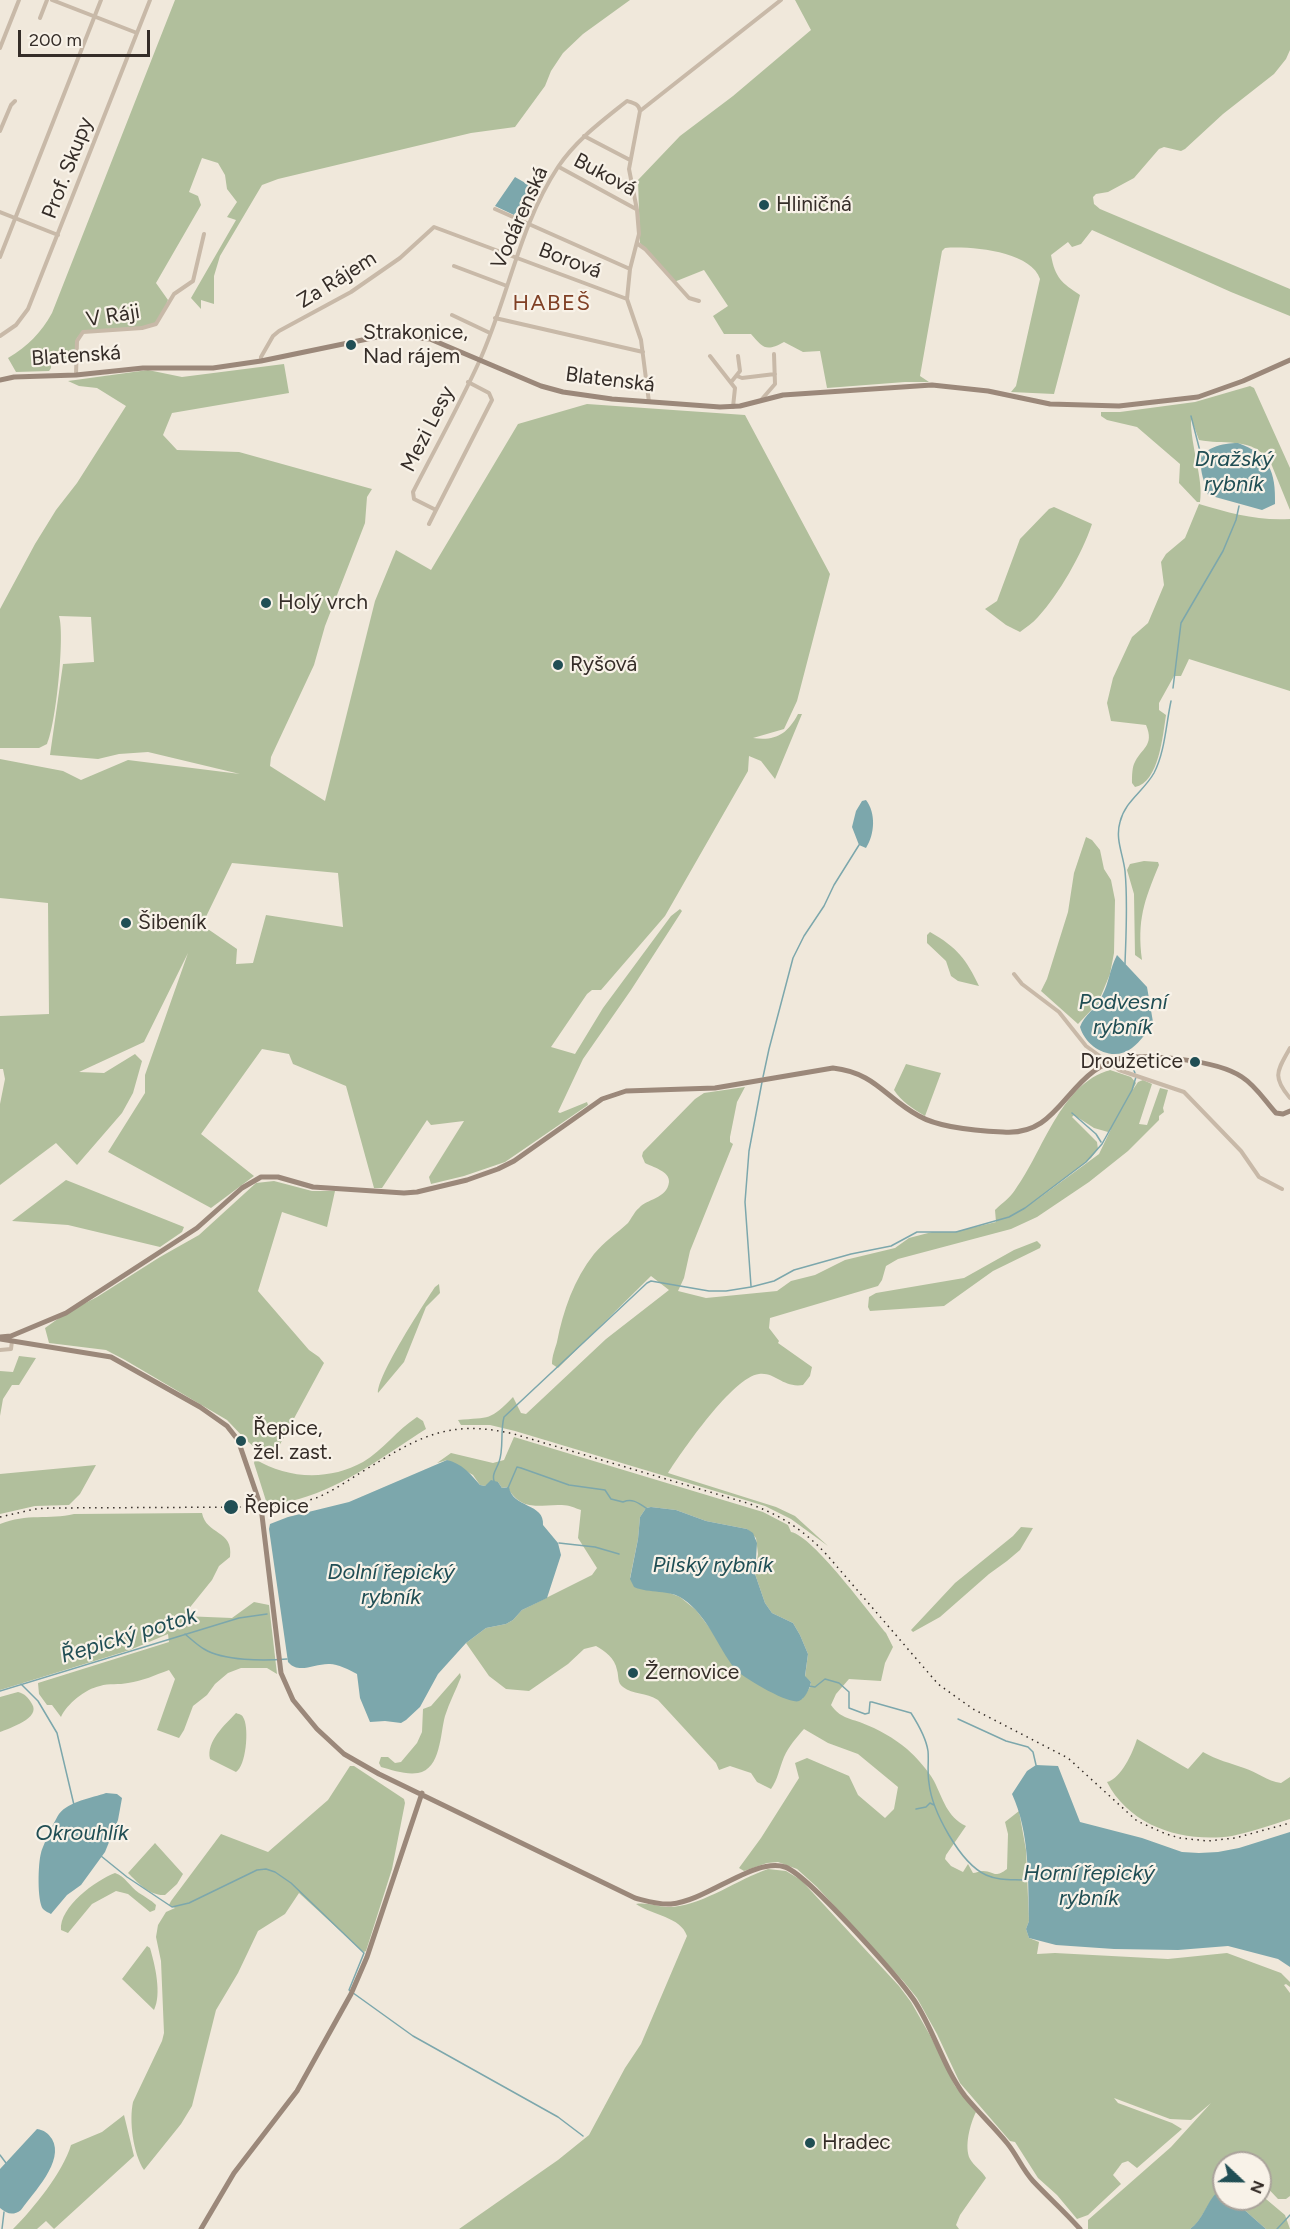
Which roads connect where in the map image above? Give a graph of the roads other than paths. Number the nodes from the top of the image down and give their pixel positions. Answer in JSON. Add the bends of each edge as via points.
{"nodes":[{"id":1,"x":19,"y":0,"type":"edge"},
{"id":2,"x":47,"y":0,"type":"edge"},
{"id":3,"x":52,"y":0,"type":"edge"},
{"id":4,"x":101,"y":0,"type":"edge"},
{"id":5,"x":150,"y":0,"type":"edge"},
{"id":6,"x":781,"y":0,"type":"edge"},
{"id":7,"x":94,"y":17,"type":"junction"},
{"id":8,"x":40,"y":18,"type":"dead end"},
{"id":9,"x":137,"y":33,"type":"junction"},
{"id":10,"x":0,"y":48,"type":"edge"},
{"id":11,"x":15,"y":101,"type":"dead end"},
{"id":12,"x":640,"y":111,"type":"junction"},
{"id":13,"x":0,"y":131,"type":"edge"},
{"id":14,"x":584,"y":136,"type":"junction"},
{"id":15,"x":630,"y":160,"type":"junction"},
{"id":16,"x":558,"y":167,"type":"junction"},
{"id":17,"x":495,"y":209,"type":"dead end"},
{"id":18,"x":637,"y":210,"type":"junction"},
{"id":19,"x":0,"y":212,"type":"edge"},
{"id":20,"x":15,"y":218,"type":"junction"},
{"id":21,"x":530,"y":224,"type":"junction"},
{"id":22,"x":434,"y":227,"type":"joint"},
{"id":23,"x":204,"y":234,"type":"dead end"},
{"id":24,"x":58,"y":235,"type":"junction"},
{"id":25,"x":638,"y":244,"type":"junction"},
{"id":26,"x":0,"y":257,"type":"edge"},
{"id":27,"x":518,"y":258,"type":"junction"},
{"id":28,"x":454,"y":266,"type":"dead end"},
{"id":29,"x":630,"y":269,"type":"junction"},
{"id":30,"x":507,"y":286,"type":"junction"},
{"id":31,"x":627,"y":299,"type":"junction"},
{"id":32,"x":699,"y":301,"type":"dead end"},
{"id":33,"x":452,"y":315,"type":"dead end"},
{"id":34,"x":495,"y":318,"type":"junction"},
{"id":35,"x":490,"y":333,"type":"junction"},
{"id":36,"x":0,"y":336,"type":"edge"},
{"id":37,"x":643,"y":352,"type":"junction"},
{"id":38,"x":774,"y":354,"type":"dead end"},
{"id":39,"x":710,"y":356,"type":"dead end"},
{"id":40,"x":738,"y":356,"type":"dead end"},
{"id":41,"x":1290,"y":360,"type":"edge"},
{"id":42,"x":261,"y":361,"type":"junction"},
{"id":43,"x":480,"y":361,"type":"junction"},
{"id":44,"x":775,"y":374,"type":"junction"},
{"id":45,"x":76,"y":375,"type":"junction"},
{"id":46,"x":737,"y":376,"type":"junction"},
{"id":47,"x":0,"y":380,"type":"edge"},
{"id":48,"x":732,"y":381,"type":"junction"},
{"id":49,"x":468,"y":382,"type":"junction"},
{"id":50,"x":761,"y":400,"type":"junction"},
{"id":51,"x":649,"y":402,"type":"junction"},
{"id":52,"x":734,"y":407,"type":"junction"},
{"id":53,"x":436,"y":510,"type":"junction"},
{"id":54,"x":429,"y":524,"type":"dead end"},
{"id":55,"x":1014,"y":974,"type":"dead end"},
{"id":56,"x":1290,"y":1048,"type":"edge"},
{"id":57,"x":1109,"y":1063,"type":"junction"},
{"id":58,"x":1290,"y":1098,"type":"edge"},
{"id":59,"x":1290,"y":1111,"type":"edge"},
{"id":60,"x":1282,"y":1189,"type":"dead end"},
{"id":61,"x":0,"y":1338,"type":"edge"},
{"id":62,"x":12,"y":1340,"type":"junction"},
{"id":63,"x":0,"y":1350,"type":"edge"},
{"id":64,"x":422,"y":1793,"type":"junction"},
{"id":65,"x":201,"y":2229,"type":"edge"},
{"id":66,"x":1080,"y":2229,"type":"edge"}],
"edges":[{"from":1,"to":10,"type":"street"},
{"from":2,"to":8,"type":"street"},
{"from":3,"to":7,"type":"street"},
{"from":4,"to":7,"type":"street"},
{"from":5,"to":9,"type":"street","name":"Prof. Skupy"},
{"from":6,"to":12,"type":"street"},
{"from":7,"to":9,"type":"street"},
{"from":7,"to":20,"type":"street"},
{"from":9,"to":24,"type":"street","name":"Prof. Skupy"},
{"from":11,"to":13,"type":"street"},
{"from":12,"to":14,"type":"street","name":"Vodárenská","via":[[639,106],[627,101]]},
{"from":12,"to":15,"type":"street"},
{"from":14,"to":15,"type":"street"},
{"from":14,"to":16,"type":"street","name":"Vodárenská"},
{"from":15,"to":18,"type":"street"},
{"from":16,"to":18,"type":"street","name":"Buková"},
{"from":16,"to":21,"type":"street","name":"Vodárenská"},
{"from":17,"to":21,"type":"street"},
{"from":18,"to":25,"type":"street"},
{"from":19,"to":20,"type":"street"},
{"from":20,"to":24,"type":"street"},
{"from":20,"to":26,"type":"street"},
{"from":21,"to":27,"type":"street","name":"Vodárenská"},
{"from":21,"to":29,"type":"street"},
{"from":22,"to":27,"type":"street","name":"Borová"},
{"from":22,"to":42,"type":"street","name":"Za Rájem","via":[[400,258],[351,292],[279,331]]},
{"from":23,"to":45,"type":"street","name":"V Ráji","via":[[193,281],[174,294],[158,322],[142,328],[83,332],[77,341]]},
{"from":24,"to":36,"type":"street","name":"Prof. Skupy","via":[[28,309],[16,325]]},
{"from":25,"to":29,"type":"street"},
{"from":25,"to":32,"type":"street","via":[[689,298]]},
{"from":27,"to":30,"type":"street","name":"Vodárenská"},
{"from":27,"to":31,"type":"street","name":"Borová"},
{"from":28,"to":30,"type":"street","name":"Vodárenská"},
{"from":29,"to":31,"type":"street"},
{"from":30,"to":34,"type":"street","name":"Vodárenská"},
{"from":31,"to":37,"type":"street"},
{"from":33,"to":35,"type":"street"},
{"from":34,"to":35,"type":"street","name":"Vodárenská"},
{"from":34,"to":37,"type":"street"},
{"from":35,"to":43,"type":"street","name":"Vodárenská"},
{"from":37,"to":51,"type":"street"},
{"from":38,"to":44,"type":"street"},
{"from":39,"to":48,"type":"street"},
{"from":40,"to":46,"type":"street"},
{"from":41,"to":50,"type":"street","name":"Blatenská","via":[[1198,397],[1119,406],[1050,404],[932,385],[810,392]]},
{"from":42,"to":43,"type":"street","name":"Blatenská","via":[[376,337],[415,337],[448,345]]},
{"from":42,"to":45,"type":"street","name":"Blatenská","via":[[213,368],[155,367]]},
{"from":43,"to":49,"type":"street","name":"Mezi Lesy"},
{"from":43,"to":51,"type":"street","name":"Blatenská","via":[[563,392]]},
{"from":44,"to":46,"type":"street"},
{"from":44,"to":50,"type":"street","via":[[775,384]]},
{"from":45,"to":47,"type":"street","name":"Blatenská"},
{"from":46,"to":48,"type":"street"},
{"from":48,"to":52,"type":"street","via":[[736,391]]},
{"from":49,"to":53,"type":"street","name":"Mezi Lesy","via":[[413,492],[414,499]]},
{"from":49,"to":53,"type":"street","name":"Mezi Lesy","via":[[489,393],[492,400]]},
{"from":50,"to":52,"type":"street","name":"Blatenská"},
{"from":51,"to":52,"type":"street","name":"Blatenská"},
{"from":53,"to":54,"type":"street","name":"Mezi Lesy"},
{"from":55,"to":57,"type":"street","via":[[1059,1012],[1086,1046]]},
{"from":56,"to":58,"type":"street","via":[[1277,1078]]},
{"from":57,"to":59,"type":"street","via":[[1145,1056],[1200,1062],[1240,1075],[1276,1113]]},
{"from":57,"to":60,"type":"street","via":[[1184,1092],[1241,1151],[1259,1177]]},
{"from":57,"to":62,"type":"street","via":[[1091,1073],[1039,1125],[1016,1132],[932,1122],[916,1115],[866,1077],[846,1069],[821,1068],[715,1088],[626,1091],[602,1100],[498,1169],[417,1192],[313,1187],[278,1177],[261,1177],[242,1188],[191,1232],[66,1313]]},
{"from":61,"to":62,"type":"street"},
{"from":62,"to":63,"type":"street","via":[[11,1349]]},
{"from":62,"to":64,"type":"street","via":[[111,1357],[220,1420],[238,1440],[259,1499],[280,1673],[293,1700],[302,1714],[344,1754]]},
{"from":64,"to":65,"type":"street","via":[[351,1994],[297,2091],[234,2173]]},
{"from":64,"to":66,"type":"street","via":[[635,1898],[651,1902],[672,1904],[691,1900],[767,1866],[778,1865],[796,1872],[902,1984],[926,2020],[966,2097],[1007,2143],[1030,2178]]}]}
